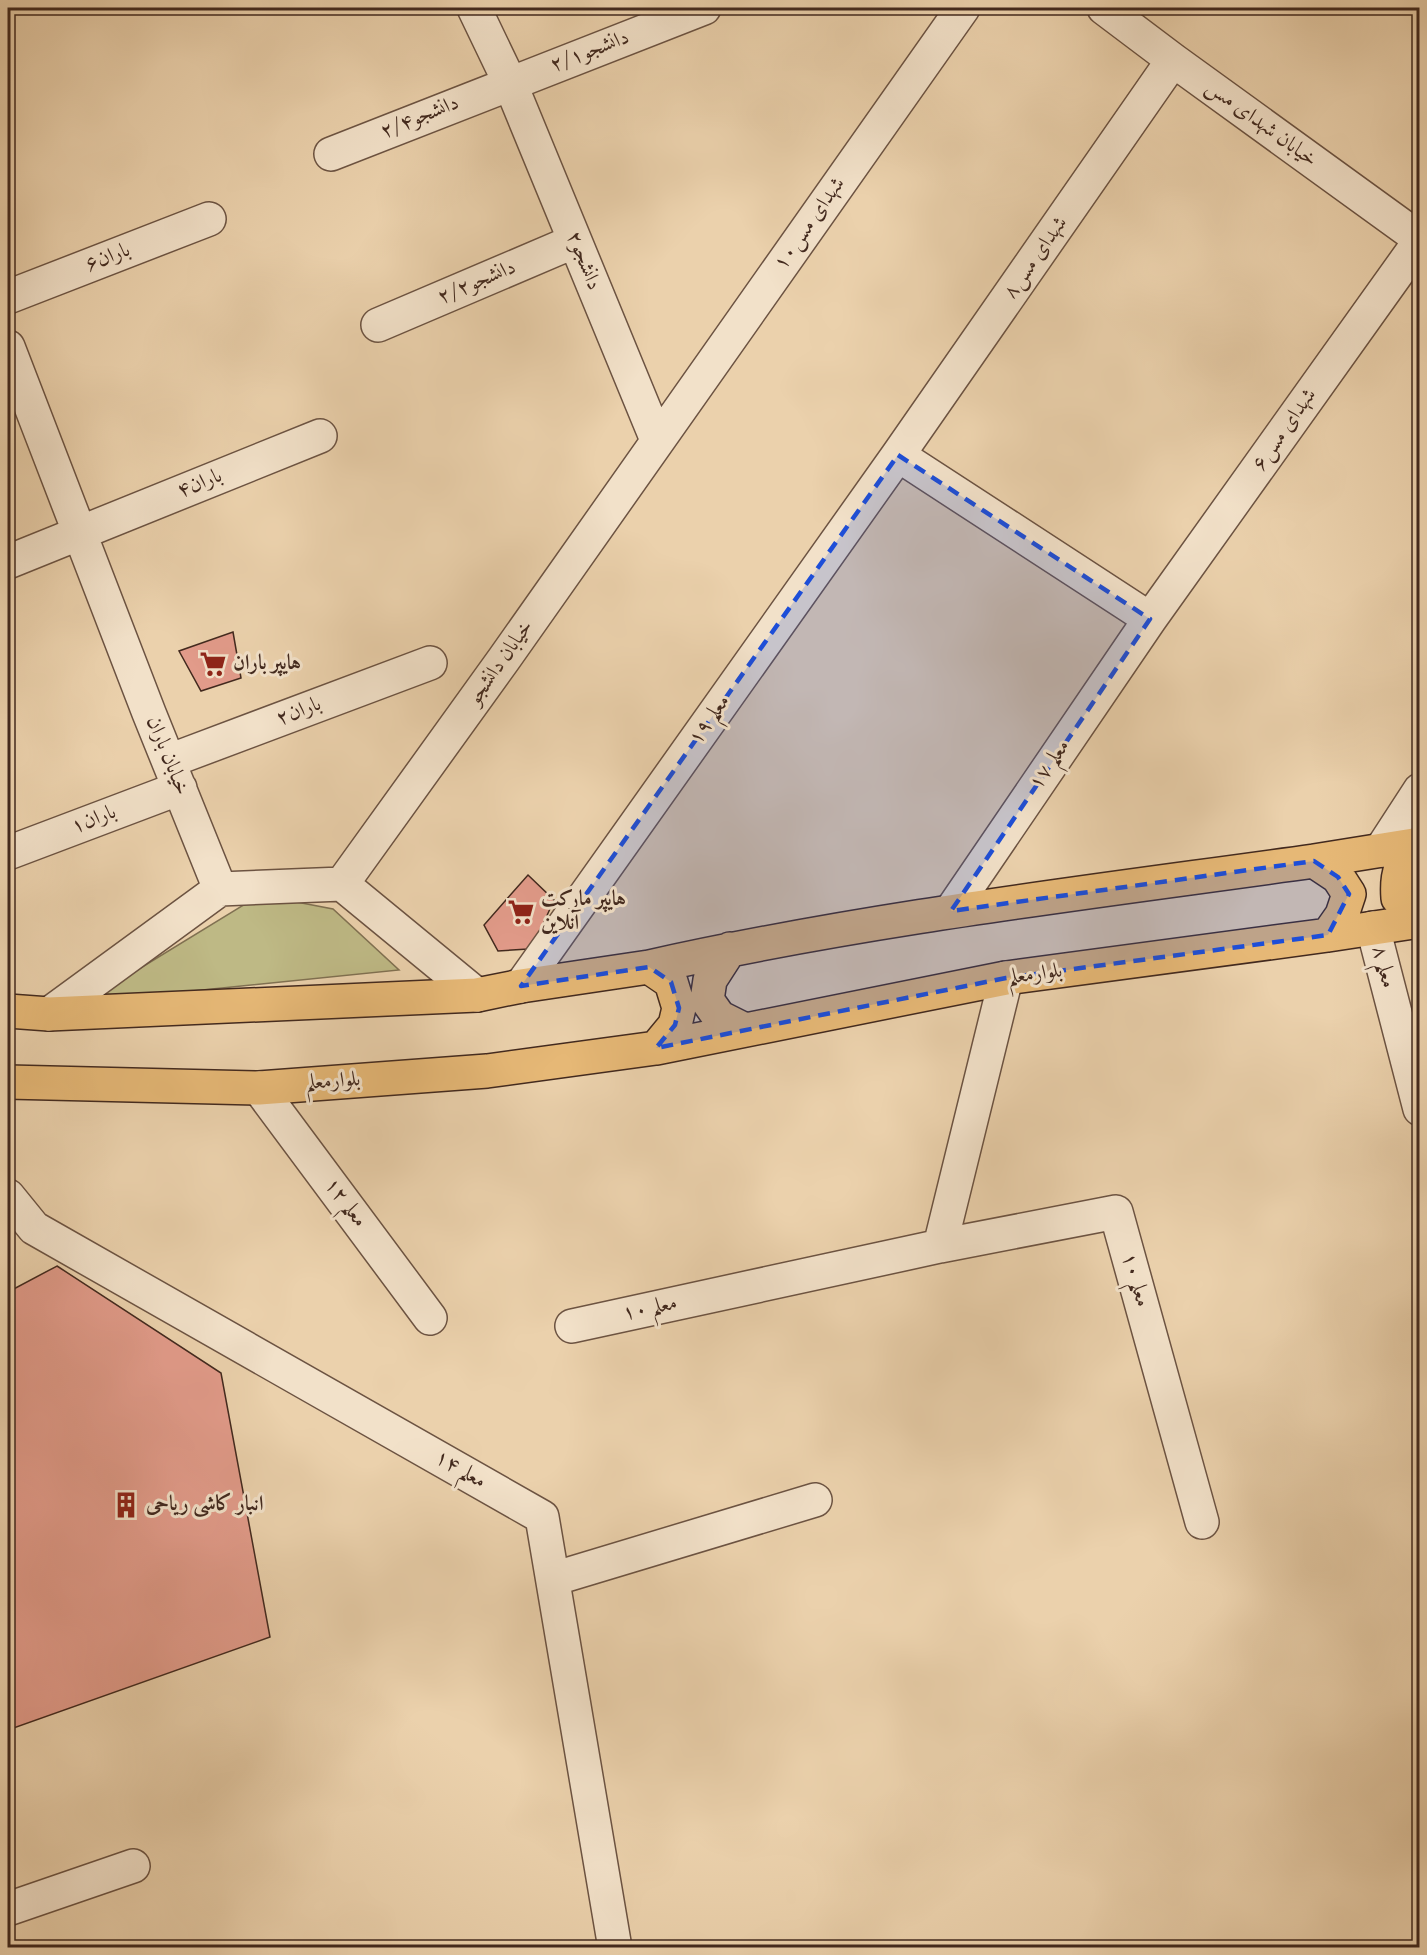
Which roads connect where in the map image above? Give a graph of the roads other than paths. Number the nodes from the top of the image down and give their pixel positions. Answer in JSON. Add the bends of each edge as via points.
{"nodes":[{"id":1,"x":474,"y":8,"type":"edge"},
{"id":2,"x":704,"y":8,"type":"edge"},
{"id":3,"x":963,"y":8,"type":"edge"},
{"id":4,"x":1104,"y":8,"type":"edge"},
{"id":5,"x":1173,"y":60,"type":"junction"},
{"id":6,"x":510,"y":83,"type":"junction"},
{"id":7,"x":331,"y":154,"type":"dead end"},
{"id":8,"x":209,"y":219,"type":"dead end"},
{"id":9,"x":1419,"y":240,"type":"edge"},
{"id":10,"x":575,"y":241,"type":"junction"},
{"id":11,"x":8,"y":297,"type":"edge"},
{"id":12,"x":378,"y":325,"type":"dead end"},
{"id":13,"x":8,"y":346,"type":"edge"},
{"id":14,"x":320,"y":436,"type":"dead end"},
{"id":15,"x":657,"y":440,"type":"junction"},
{"id":16,"x":898,"y":455,"type":"junction"},
{"id":17,"x":81,"y":532,"type":"junction"},
{"id":18,"x":8,"y":562,"type":"edge"},
{"id":19,"x":1150,"y":619,"type":"junction"},
{"id":20,"x":430,"y":663,"type":"dead end"},
{"id":21,"x":175,"y":775,"type":"junction"},
{"id":22,"x":1419,"y":790,"type":"edge"},
{"id":23,"x":1418,"y":844,"type":"edge"},
{"id":24,"x":1381,"y":850,"type":"junction"},
{"id":25,"x":8,"y":853,"type":"edge"},
{"id":26,"x":1314,"y":861,"type":"junction"},
{"id":27,"x":342,"y":884,"type":"junction"},
{"id":28,"x":220,"y":889,"type":"junction"},
{"id":29,"x":951,"y":911,"type":"junction"},
{"id":30,"x":1419,"y":913,"type":"edge"},
{"id":31,"x":1419,"y":921,"type":"edge"},
{"id":32,"x":1373,"y":928,"type":"junction"},
{"id":33,"x":1328,"y":935,"type":"junction"},
{"id":34,"x":730,"y":949,"type":"junction"},
{"id":35,"x":649,"y":967,"type":"junction"},
{"id":36,"x":1006,"y":978,"type":"junction"},
{"id":37,"x":521,"y":986,"type":"junction"},
{"id":38,"x":477,"y":995,"type":"junction"},
{"id":39,"x":8,"y":1011,"type":"edge"},
{"id":40,"x":49,"y":1014,"type":"junction"},
{"id":41,"x":745,"y":1030,"type":"junction"},
{"id":42,"x":656,"y":1048,"type":"junction"},
{"id":43,"x":8,"y":1082,"type":"edge"},
{"id":44,"x":259,"y":1088,"type":"junction"},
{"id":45,"x":1419,"y":1109,"type":"edge"},
{"id":46,"x":8,"y":1196,"type":"edge"},
{"id":47,"x":940,"y":1246,"type":"junction"},
{"id":48,"x":430,"y":1318,"type":"dead end"},
{"id":49,"x":572,"y":1326,"type":"dead end"},
{"id":50,"x":815,"y":1500,"type":"dead end"},
{"id":51,"x":1202,"y":1522,"type":"dead end"},
{"id":52,"x":553,"y":1580,"type":"junction"},
{"id":53,"x":133,"y":1866,"type":"dead end"},
{"id":54,"x":8,"y":1909,"type":"edge"},
{"id":55,"x":615,"y":1947,"type":"edge"}],
"edges":[{"from":1,"to":6,"type":"street","name":"دانشجو۲"},
{"from":2,"to":6,"type":"street","name":"دانشجو۲/۱"},
{"from":3,"to":15,"type":"street","name":"شهدای مس۱۰"},
{"from":4,"to":5,"type":"street","name":"خیابان شهدای مس"},
{"from":5,"to":9,"type":"street","name":"خیابان شهدای مس"},
{"from":5,"to":16,"type":"street","name":"شهدای مس۸"},
{"from":6,"to":7,"type":"street","name":"دانشجو۲/۴"},
{"from":6,"to":10,"type":"street","name":"دانشجو۲"},
{"from":8,"to":11,"type":"street","name":"باران۶"},
{"from":9,"to":19,"type":"street","name":"شهدای مس۶"},
{"from":10,"to":12,"type":"street","name":"دانشجو۲/۲"},
{"from":10,"to":15,"type":"street","name":"دانشجو۲"},
{"from":13,"to":17,"type":"street","name":"خیابان باران"},
{"from":14,"to":17,"type":"street","name":"باران۴"},
{"from":15,"to":27,"type":"street","name":"خیابان دانشجو"},
{"from":16,"to":19,"type":"street"},
{"from":16,"to":37,"type":"street","name":"معلم ۱۹"},
{"from":17,"to":18,"type":"street","name":"باران۴"},
{"from":17,"to":21,"type":"street","name":"خیابان باران"},
{"from":19,"to":29,"type":"street","name":"معلم ۱۷"},
{"from":20,"to":21,"type":"street","name":"باران۲"},
{"from":21,"to":25,"type":"street","name":"باران۱"},
{"from":21,"to":28,"type":"street","name":"خیابان باران"},
{"from":22,"to":24,"type":"street"},
{"from":23,"to":24,"type":"main road"},
{"from":23,"to":30,"type":"main road","via":[[1402,862],[1397,880],[1398,898]]},
{"from":24,"to":26,"type":"main road"},
{"from":26,"to":29,"type":"main road"},
{"from":26,"to":33,"type":"main road","via":[[1338,877],[1349,894],[1342,915]]},
{"from":27,"to":28,"type":"street"},
{"from":27,"to":38,"type":"street"},
{"from":28,"to":40,"type":"street"},
{"from":29,"to":34,"type":"main road"},
{"from":31,"to":32,"type":"main road","name":"بلوارمعلم"},
{"from":32,"to":33,"type":"main road","name":"بلوارمعلم"},
{"from":32,"to":45,"type":"street","name":"معلم ۸"},
{"from":33,"to":36,"type":"main road","name":"بلوارمعلم"},
{"from":34,"to":35,"type":"main road"},
{"from":34,"to":41,"type":"main road","via":[[710,980],[707,1000],[719,1017]]},
{"from":35,"to":37,"type":"main road"},
{"from":35,"to":42,"type":"main road","via":[[671,982],[679,1008],[675,1025]]},
{"from":36,"to":41,"type":"main road","name":"بلوارمعلم"},
{"from":36,"to":47,"type":"street"},
{"from":37,"to":38,"type":"main road"},
{"from":38,"to":40,"type":"main road"},
{"from":39,"to":40,"type":"main road"},
{"from":41,"to":42,"type":"main road","name":"بلوارمعلم"},
{"from":42,"to":44,"type":"main road","name":"بلوارمعلم","via":[[487,1071]]},
{"from":43,"to":44,"type":"main road","name":"بلوارمعلم"},
{"from":44,"to":48,"type":"street","name":"معلم ۱۲"},
{"from":46,"to":52,"type":"street","name":"معلم ۱۴","via":[[34,1228],[542,1517]]},
{"from":47,"to":49,"type":"street","name":"معلم ۱۰"},
{"from":47,"to":51,"type":"street","name":"معلم ۱۰","via":[[1116,1212]]},
{"from":50,"to":52,"type":"street"},
{"from":52,"to":55,"type":"street","name":"معلم ۱۴"},
{"from":53,"to":54,"type":"street"}]}
